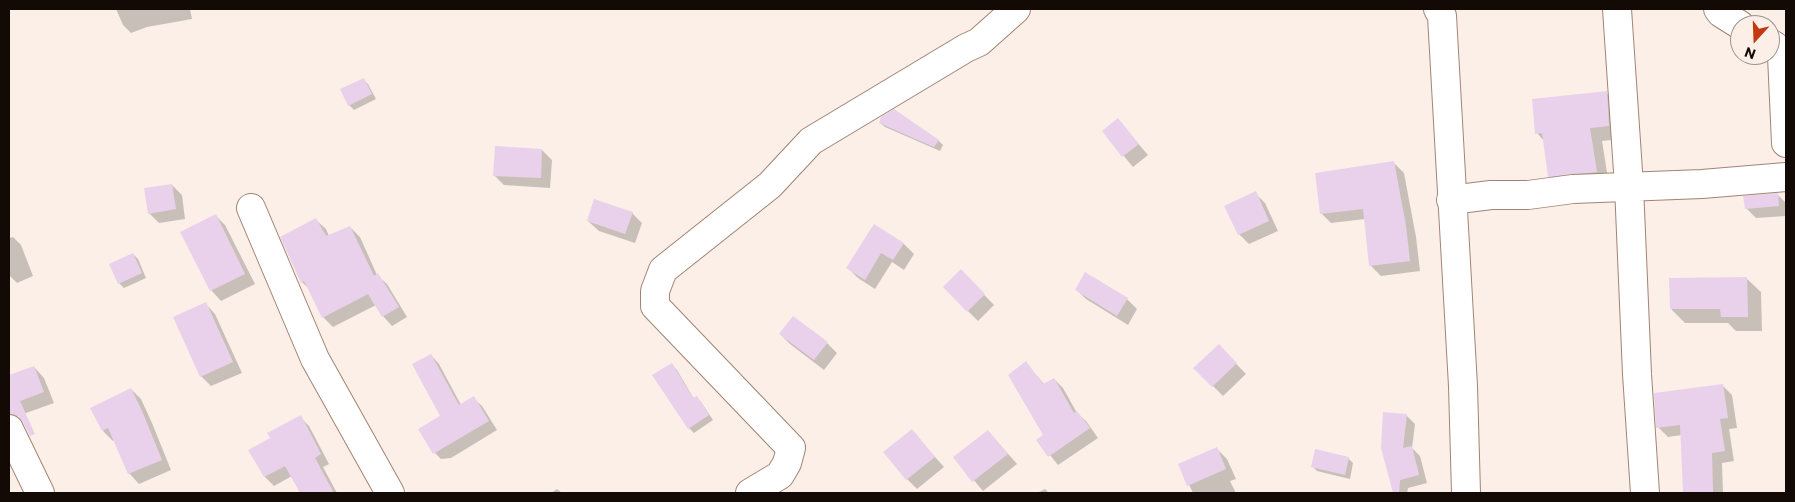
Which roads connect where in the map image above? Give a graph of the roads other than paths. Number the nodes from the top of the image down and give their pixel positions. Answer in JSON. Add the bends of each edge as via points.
{"nodes":[{"id":1,"x":1016,"y":9,"type":"edge"},
{"id":2,"x":1438,"y":9,"type":"edge"},
{"id":3,"x":1618,"y":9,"type":"edge"},
{"id":4,"x":1718,"y":9,"type":"edge"},
{"id":5,"x":1730,"y":19,"type":"edge"},
{"id":6,"x":1780,"y":53,"type":"edge"},
{"id":7,"x":1786,"y":143,"type":"edge"},
{"id":8,"x":1786,"y":177,"type":"edge"},
{"id":9,"x":1629,"y":186,"type":"junction"},
{"id":10,"x":1451,"y":200,"type":"junction"},
{"id":11,"x":251,"y":208,"type":"dead end"},
{"id":12,"x":9,"y":430,"type":"edge"},
{"id":13,"x":40,"y":493,"type":"edge"},
{"id":14,"x":390,"y":493,"type":"edge"},
{"id":15,"x":750,"y":493,"type":"edge"},
{"id":16,"x":1466,"y":493,"type":"edge"},
{"id":17,"x":1645,"y":493,"type":"edge"}],
"edges":[{"from":1,"to":15,"type":"street","via":[[979,42],[811,141],[770,185],[663,270],[655,291],[655,306],[792,448],[780,475]]},
{"from":2,"to":10,"type":"street","via":[[1442,16]]},
{"from":3,"to":9,"type":"street"},
{"from":4,"to":5,"type":"street"},
{"from":6,"to":7,"type":"street"},
{"from":8,"to":9,"type":"street"},
{"from":9,"to":10,"type":"street"},
{"from":9,"to":17,"type":"street"},
{"from":10,"to":16,"type":"street"},
{"from":11,"to":14,"type":"street","via":[[315,358]]},
{"from":12,"to":13,"type":"street"}]}
